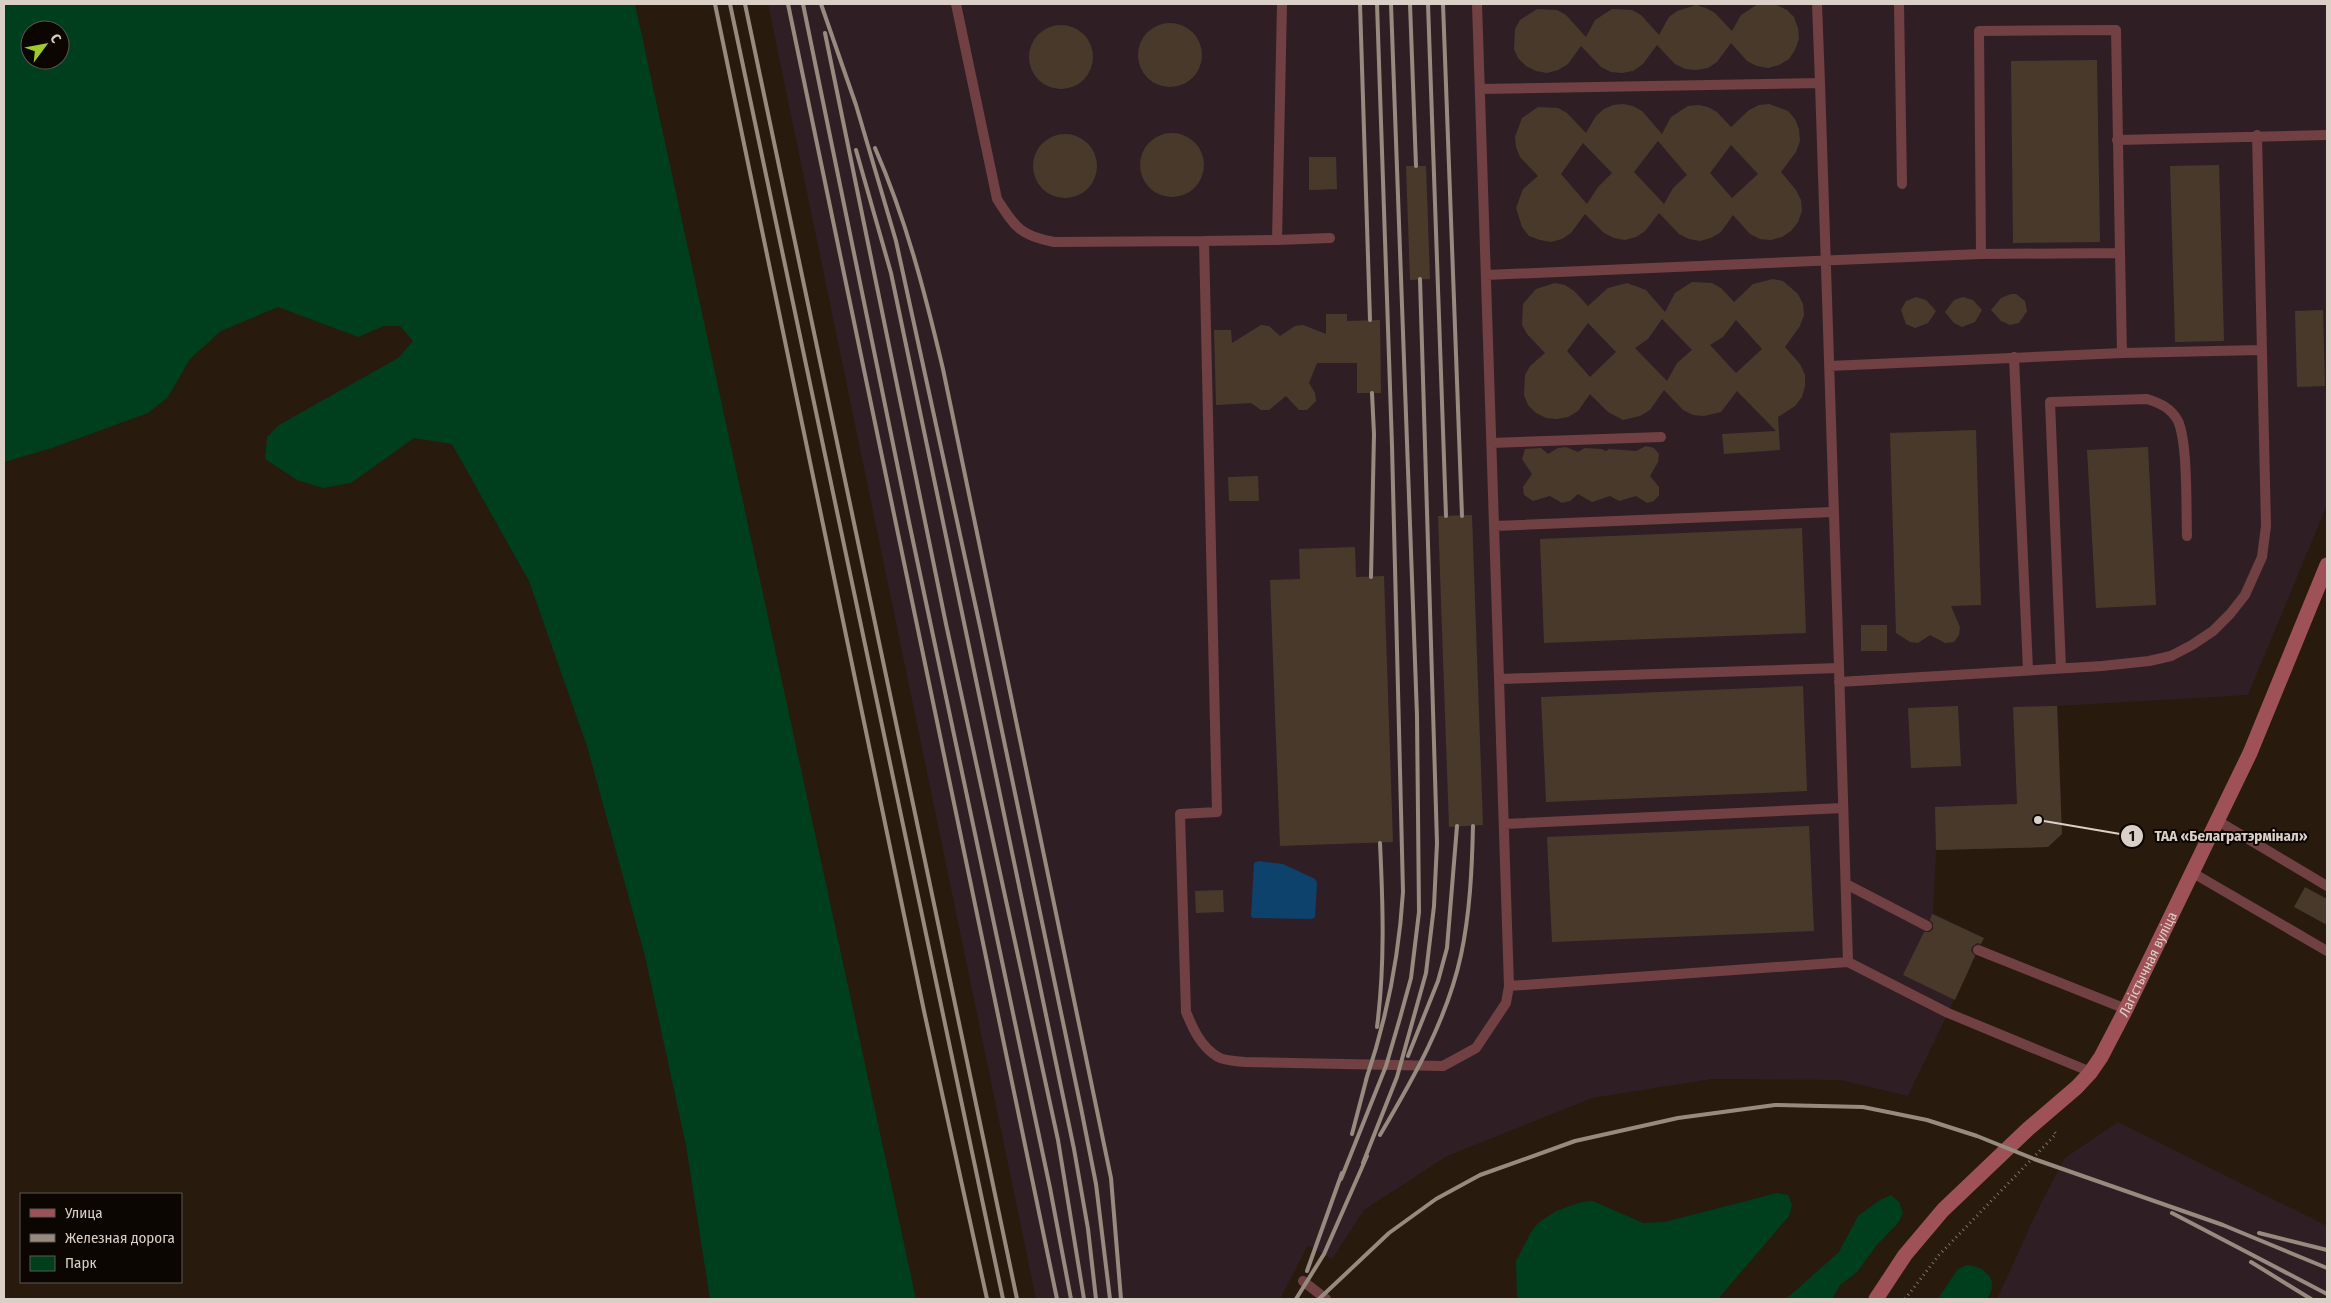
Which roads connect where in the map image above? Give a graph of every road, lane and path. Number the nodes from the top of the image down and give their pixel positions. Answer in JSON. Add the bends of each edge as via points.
{"nodes":[{"id":1,"x":956,"y":4,"type":"edge"},
{"id":2,"x":1282,"y":4,"type":"edge"},
{"id":3,"x":1477,"y":4,"type":"edge"},
{"id":4,"x":1817,"y":4,"type":"edge"},
{"id":5,"x":1899,"y":4,"type":"edge"},
{"id":6,"x":1820,"y":83,"type":"junction"},
{"id":7,"x":1480,"y":89,"type":"junction"},
{"id":8,"x":2257,"y":135,"type":"junction"},
{"id":9,"x":2327,"y":135,"type":"edge"},
{"id":10,"x":2117,"y":140,"type":"junction"},
{"id":11,"x":1902,"y":184,"type":"dead end"},
{"id":12,"x":1330,"y":238,"type":"dead end"},
{"id":13,"x":1277,"y":240,"type":"junction"},
{"id":14,"x":1204,"y":241,"type":"junction"},
{"id":15,"x":2120,"y":253,"type":"junction"},
{"id":16,"x":1981,"y":254,"type":"junction"},
{"id":17,"x":1825,"y":259,"type":"junction"},
{"id":18,"x":1486,"y":275,"type":"junction"},
{"id":19,"x":2262,"y":350,"type":"junction"},
{"id":20,"x":2122,"y":353,"type":"junction"},
{"id":21,"x":2014,"y":357,"type":"junction"},
{"id":22,"x":1829,"y":366,"type":"junction"},
{"id":23,"x":1660,"y":437,"type":"dead end"},
{"id":24,"x":1492,"y":443,"type":"junction"},
{"id":25,"x":1834,"y":512,"type":"junction"},
{"id":26,"x":1494,"y":526,"type":"junction"},
{"id":27,"x":2187,"y":536,"type":"dead end"},
{"id":28,"x":2327,"y":565,"type":"edge"},
{"id":29,"x":1839,"y":668,"type":"junction"},
{"id":30,"x":2061,"y":668,"type":"junction"},
{"id":31,"x":2028,"y":670,"type":"junction"},
{"id":32,"x":1499,"y":679,"type":"junction"},
{"id":33,"x":1839,"y":682,"type":"junction"},
{"id":34,"x":1843,"y":808,"type":"junction"},
{"id":35,"x":2218,"y":821,"type":"junction"},
{"id":36,"x":1504,"y":824,"type":"junction"},
{"id":37,"x":2193,"y":873,"type":"junction"},
{"id":38,"x":1846,"y":884,"type":"junction"},
{"id":39,"x":2327,"y":886,"type":"edge"},
{"id":40,"x":1927,"y":926,"type":"dead end"},
{"id":41,"x":1978,"y":950,"type":"dead end"},
{"id":42,"x":2327,"y":951,"type":"edge"},
{"id":43,"x":1848,"y":962,"type":"junction"},
{"id":44,"x":1509,"y":986,"type":"junction"},
{"id":45,"x":2126,"y":1010,"type":"junction"},
{"id":46,"x":2091,"y":1072,"type":"junction"},
{"id":47,"x":2043,"y":1116,"type":"junction"},
{"id":48,"x":1303,"y":1282,"type":"dead end"},
{"id":49,"x":1326,"y":1299,"type":"edge"},
{"id":50,"x":1876,"y":1299,"type":"edge"},
{"id":51,"x":1905,"y":1299,"type":"edge"}],
"edges":[{"from":1,"to":14,"type":"lane","via":[[997,199],[1013,225],[1033,238],[1054,242]]},
{"from":2,"to":13,"type":"lane"},
{"from":3,"to":7,"type":"lane"},
{"from":4,"to":6,"type":"lane"},
{"from":5,"to":11,"type":"lane"},
{"from":6,"to":7,"type":"lane"},
{"from":6,"to":17,"type":"lane"},
{"from":7,"to":18,"type":"lane"},
{"from":8,"to":9,"type":"lane"},
{"from":8,"to":10,"type":"lane"},
{"from":8,"to":19,"type":"lane"},
{"from":10,"to":15,"type":"lane"},
{"from":10,"to":16,"type":"lane","via":[[2116,30],[1979,31]]},
{"from":12,"to":13,"type":"lane"},
{"from":13,"to":14,"type":"lane"},
{"from":14,"to":44,"type":"lane","via":[[1217,812],[1180,814],[1186,1012],[1206,1047],[1219,1057],[1245,1062],[1443,1066],[1476,1048],[1506,1004]]},
{"from":15,"to":16,"type":"lane"},
{"from":15,"to":20,"type":"lane"},
{"from":16,"to":17,"type":"lane"},
{"from":17,"to":18,"type":"lane"},
{"from":17,"to":22,"type":"lane"},
{"from":18,"to":24,"type":"lane"},
{"from":19,"to":20,"type":"lane"},
{"from":19,"to":30,"type":"lane","via":[[2266,526],[2262,557],[2245,595],[2213,630],[2171,656],[2112,665]]},
{"from":20,"to":21,"type":"lane"},
{"from":21,"to":22,"type":"lane"},
{"from":21,"to":31,"type":"lane"},
{"from":22,"to":25,"type":"lane"},
{"from":23,"to":24,"type":"lane"},
{"from":24,"to":26,"type":"lane"},
{"from":25,"to":26,"type":"lane"},
{"from":25,"to":29,"type":"lane"},
{"from":26,"to":32,"type":"lane"},
{"from":27,"to":30,"type":"lane","via":[[2183,442],[2177,420],[2170,410],[2147,399],[2050,402]]},
{"from":28,"to":35,"type":"street","name":"Лагістычная вуліца","via":[[2250,753]]},
{"from":29,"to":32,"type":"lane"},
{"from":29,"to":33,"type":"lane"},
{"from":30,"to":31,"type":"lane"},
{"from":31,"to":33,"type":"lane"},
{"from":32,"to":36,"type":"lane"},
{"from":33,"to":34,"type":"lane"},
{"from":34,"to":36,"type":"lane"},
{"from":34,"to":38,"type":"lane"},
{"from":35,"to":37,"type":"street","name":"Лагістычная вуліца"},
{"from":35,"to":39,"type":"lane"},
{"from":36,"to":44,"type":"lane"},
{"from":37,"to":42,"type":"lane"},
{"from":37,"to":45,"type":"street","name":"Лагістычная вуліца"},
{"from":38,"to":40,"type":"lane"},
{"from":38,"to":43,"type":"lane"},
{"from":41,"to":45,"type":"lane"},
{"from":43,"to":44,"type":"lane"},
{"from":43,"to":46,"type":"lane","via":[[1948,1013]]},
{"from":45,"to":46,"type":"street","name":"Лагістычная вуліца"},
{"from":46,"to":47,"type":"street","name":"Лагістычная вуліца"},
{"from":47,"to":50,"type":"street","name":"Лагістычная вуліца","via":[[1943,1210],[1905,1255]]},
{"from":47,"to":51,"type":"path","via":[[2056,1134],[1938,1255]]},
{"from":48,"to":49,"type":"lane"}]}
